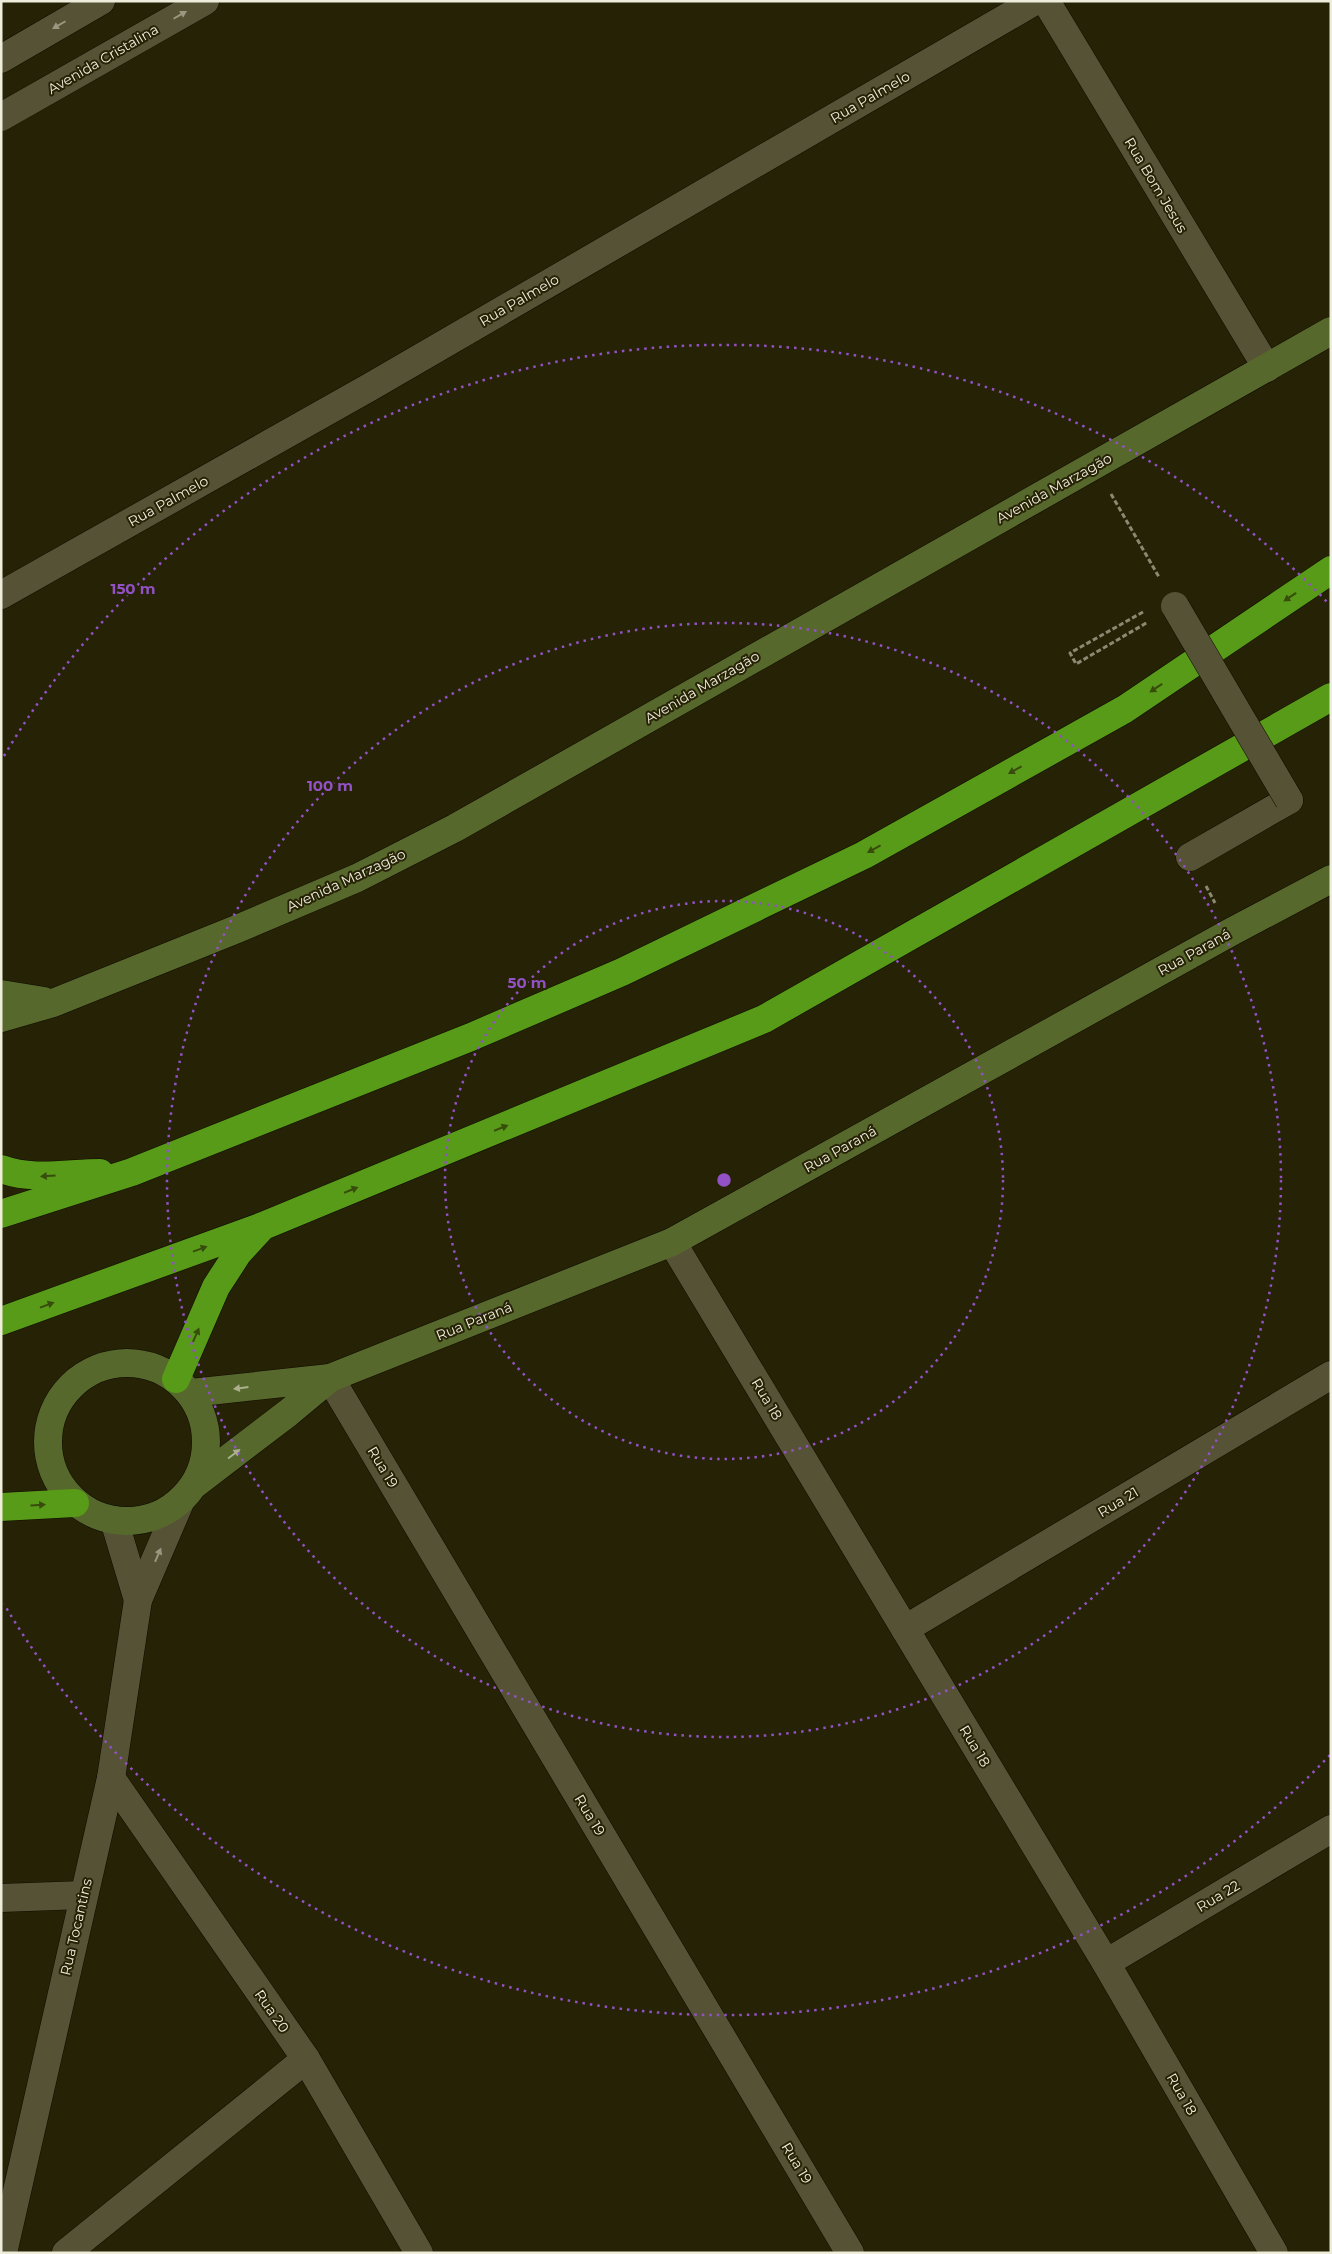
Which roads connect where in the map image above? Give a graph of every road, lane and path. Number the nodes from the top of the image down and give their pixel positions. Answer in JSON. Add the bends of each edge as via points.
{"nodes":[{"id":1,"x":101,"y":1,"type":"edge"},
{"id":2,"x":204,"y":1,"type":"edge"},
{"id":3,"x":1035,"y":1,"type":"edge"},
{"id":4,"x":1046,"y":1,"type":"edge"},
{"id":5,"x":1,"y":59,"type":"edge"},
{"id":6,"x":1,"y":118,"type":"edge"},
{"id":7,"x":1331,"y":331,"type":"edge"},
{"id":8,"x":1267,"y":368,"type":"junction"},
{"id":9,"x":1095,"y":465,"type":"junction"},
{"id":10,"x":1331,"y":570,"type":"edge"},
{"id":11,"x":1160,"y":580,"type":"dead end"},
{"id":12,"x":1,"y":595,"type":"edge"},
{"id":13,"x":1176,"y":606,"type":"joint"},
{"id":14,"x":1145,"y":611,"type":"dead end"},
{"id":15,"x":1331,"y":696,"type":"edge"},
{"id":16,"x":1190,"y":857,"type":"joint"},
{"id":17,"x":1331,"y":879,"type":"edge"},
{"id":18,"x":1231,"y":932,"type":"junction"},
{"id":19,"x":1,"y":994,"type":"edge"},
{"id":20,"x":53,"y":1003,"type":"junction"},
{"id":21,"x":1,"y":1018,"type":"edge"},
{"id":22,"x":1,"y":1169,"type":"edge"},
{"id":23,"x":132,"y":1172,"type":"junction"},
{"id":24,"x":1,"y":1214,"type":"edge"},
{"id":25,"x":263,"y":1226,"type":"junction"},
{"id":26,"x":672,"y":1242,"type":"junction"},
{"id":27,"x":1,"y":1321,"type":"edge"},
{"id":28,"x":1331,"y":1375,"type":"edge"},
{"id":29,"x":330,"y":1378,"type":"junction"},
{"id":30,"x":183,"y":1386,"type":"junction"},
{"id":31,"x":188,"y":1492,"type":"junction"},
{"id":32,"x":75,"y":1503,"type":"junction"},
{"id":33,"x":1,"y":1507,"type":"edge"},
{"id":34,"x":114,"y":1520,"type":"junction"},
{"id":35,"x":138,"y":1600,"type":"junction"},
{"id":36,"x":905,"y":1629,"type":"junction"},
{"id":37,"x":111,"y":1778,"type":"junction"},
{"id":38,"x":1331,"y":1829,"type":"edge"},
{"id":39,"x":83,"y":1895,"type":"junction"},
{"id":40,"x":1,"y":1898,"type":"edge"},
{"id":41,"x":1106,"y":1963,"type":"junction"},
{"id":42,"x":306,"y":2059,"type":"junction"},
{"id":43,"x":3,"y":2253,"type":"edge"},
{"id":44,"x":66,"y":2253,"type":"edge"},
{"id":45,"x":419,"y":2253,"type":"edge"},
{"id":46,"x":850,"y":2253,"type":"edge"},
{"id":47,"x":1274,"y":2253,"type":"edge"}],
"edges":[{"from":1,"to":5,"type":"street","one_way":true},
{"from":6,"to":2,"type":"street","name":"Avenida Cristalina","one_way":true},
{"from":3,"to":12,"type":"street","name":"Rua Palmelo","via":[[370,387]]},
{"from":4,"to":8,"type":"street","name":"Rua Bom Jesus"},
{"from":7,"to":8,"type":"main road","name":"Avenida Marzagão"},
{"from":8,"to":9,"type":"main road","name":"Avenida Marzagão"},
{"from":9,"to":11,"type":"path"},
{"from":9,"to":20,"type":"main road","name":"Avenida Marzagão","via":[[455,828],[357,878]]},
{"from":10,"to":23,"type":"highway","one_way":true,"via":[[1125,709],[864,855],[622,972],[471,1037]]},
{"from":13,"to":14,"type":"path","via":[[1076,664],[1070,653]]},
{"from":13,"to":16,"type":"street","bridge":true,"via":[[1289,800]]},
{"from":25,"to":15,"type":"highway","one_way":true,"via":[[764,1019]]},
{"from":16,"to":18,"type":"path"},
{"from":17,"to":18,"type":"main road","name":"Rua Paraná"},
{"from":18,"to":26,"type":"main road","name":"Rua Paraná"},
{"from":19,"to":20,"type":"main road"},
{"from":20,"to":21,"type":"main road","name":"Avenida Marzagão"},
{"from":23,"to":22,"type":"highway","one_way":true,"via":[[72,1173],[47,1177],[17,1175]]},
{"from":23,"to":24,"type":"highway"},
{"from":27,"to":25,"type":"highway","one_way":true},
{"from":30,"to":25,"type":"highway","one_way":true,"via":[[216,1287],[238,1253]]},
{"from":26,"to":29,"type":"main road","name":"Rua Paraná"},
{"from":26,"to":36,"type":"street","name":"Rua 18"},
{"from":28,"to":36,"type":"street","name":"Rua 21"},
{"from":29,"to":30,"type":"main road","name":"Rua Paraná","one_way":true},
{"from":31,"to":29,"type":"main road","name":"Rua Paraná","one_way":true},
{"from":29,"to":46,"type":"street","name":"Rua 19"},
{"from":30,"to":31,"type":"main road","via":[[202,1414],[207,1438],[204,1462]]},
{"from":30,"to":32,"type":"main road","via":[[152,1366],[125,1362],[97,1367],[74,1381],[54,1411],[48,1429],[48,1456],[58,1482]]},
{"from":31,"to":34,"type":"main road","via":[[161,1514],[138,1521]]},
{"from":35,"to":31,"type":"street","name":"Rua Tocantins","one_way":true},
{"from":33,"to":32,"type":"highway","one_way":true},
{"from":32,"to":34,"type":"main road","via":[[93,1514]]},
{"from":34,"to":35,"type":"street","name":"Rua Tocantins"},
{"from":35,"to":37,"type":"street","name":"Rua Tocantins"},
{"from":36,"to":41,"type":"street","name":"Rua 18"},
{"from":37,"to":39,"type":"street","name":"Rua Tocantins"},
{"from":37,"to":42,"type":"street","name":"Rua 20"},
{"from":38,"to":41,"type":"street","name":"Rua 22"},
{"from":39,"to":40,"type":"street"},
{"from":39,"to":43,"type":"street","name":"Rua Tocantins"},
{"from":41,"to":47,"type":"street","name":"Rua 18"},
{"from":42,"to":44,"type":"street"},
{"from":42,"to":45,"type":"street","name":"Rua 20"}]}
